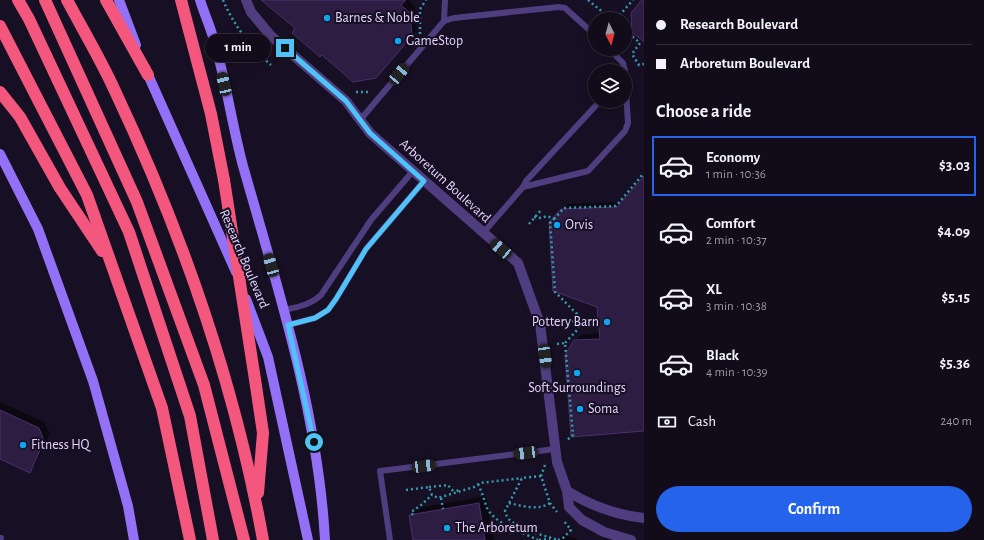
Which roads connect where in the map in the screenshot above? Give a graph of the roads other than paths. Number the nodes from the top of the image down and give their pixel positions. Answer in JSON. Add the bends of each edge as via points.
{"nodes":[{"id":1,"x":18,"y":0,"type":"edge"},
{"id":2,"x":45,"y":0,"type":"edge"},
{"id":3,"x":67,"y":0,"type":"edge"},
{"id":4,"x":106,"y":0,"type":"edge"},
{"id":5,"x":119,"y":0,"type":"edge"},
{"id":6,"x":181,"y":0,"type":"edge"},
{"id":7,"x":200,"y":0,"type":"edge"},
{"id":8,"x":246,"y":0,"type":"edge"},
{"id":9,"x":445,"y":0,"type":"edge"},
{"id":10,"x":444,"y":21,"type":"junction"},
{"id":11,"x":0,"y":26,"type":"edge"},
{"id":12,"x":588,"y":29,"type":"edge"},
{"id":13,"x":617,"y":56,"type":"edge"},
{"id":14,"x":623,"y":64,"type":"edge"},
{"id":15,"x":148,"y":75,"type":"junction"},
{"id":16,"x":0,"y":92,"type":"edge"},
{"id":17,"x":594,"y":108,"type":"edge"},
{"id":18,"x":627,"y":108,"type":"edge"},
{"id":19,"x":360,"y":120,"type":"junction"},
{"id":20,"x":0,"y":154,"type":"edge"},
{"id":21,"x":413,"y":171,"type":"junction"},
{"id":22,"x":424,"y":181,"type":"junction"},
{"id":23,"x":523,"y":187,"type":"junction"},
{"id":24,"x":482,"y":233,"type":"junction"},
{"id":25,"x":113,"y":268,"type":"junction"},
{"id":26,"x":284,"y":310,"type":"junction"},
{"id":27,"x":288,"y":325,"type":"junction"},
{"id":28,"x":555,"y":449,"type":"junction"},
{"id":29,"x":567,"y":491,"type":"junction"},
{"id":30,"x":257,"y":504,"type":"junction"},
{"id":31,"x":644,"y":518,"type":"edge"},
{"id":32,"x":134,"y":540,"type":"edge"},
{"id":33,"x":190,"y":540,"type":"edge"},
{"id":34,"x":213,"y":540,"type":"edge"},
{"id":35,"x":244,"y":540,"type":"edge"},
{"id":36,"x":263,"y":540,"type":"edge"},
{"id":37,"x":308,"y":540,"type":"edge"},
{"id":38,"x":325,"y":540,"type":"edge"},
{"id":39,"x":390,"y":540,"type":"edge"},
{"id":40,"x":631,"y":540,"type":"edge"}],
"edges":[{"from":1,"to":34,"type":"highway","via":[[129,232],[190,416]]},
{"from":2,"to":35,"type":"highway","via":[[142,216],[204,385]]},
{"from":3,"to":30,"type":"highway","via":[[115,90],[167,211],[215,346]]},
{"from":4,"to":15,"type":"highway"},
{"from":5,"to":15,"type":"main road","name":"Research Boulevard"},
{"from":6,"to":30,"type":"highway","bridge":true,"via":[[211,114],[237,256],[262,433]]},
{"from":7,"to":26,"type":"main road","name":"Research Boulevard","via":[[214,40],[237,143]]},
{"from":8,"to":19,"type":"street","name":"Arboretum Boulevard","via":[[251,12],[271,36],[346,101]]},
{"from":9,"to":10,"type":"lane"},
{"from":10,"to":12,"type":"lane","via":[[559,7],[570,12]]},
{"from":10,"to":19,"type":"lane"},
{"from":11,"to":25,"type":"highway","via":[[87,196]]},
{"from":13,"to":14,"type":"lane"},
{"from":15,"to":37,"type":"main road","name":"Research Boulevard","via":[[235,271],[268,357]]},
{"from":16,"to":25,"type":"highway","via":[[20,117],[60,188]]},
{"from":17,"to":23,"type":"lane"},
{"from":18,"to":23,"type":"lane","via":[[628,123],[625,131],[588,171]]},
{"from":19,"to":21,"type":"street","name":"Arboretum Boulevard","via":[[370,133]]},
{"from":20,"to":32,"type":"main road","via":[[38,229],[93,381],[128,506]]},
{"from":21,"to":22,"type":"street","name":"Arboretum Boulevard"},
{"from":21,"to":26,"type":"lane","via":[[371,220],[321,295],[306,306]]},
{"from":22,"to":24,"type":"street","name":"Arboretum Boulevard"},
{"from":22,"to":27,"type":"lane","via":[[370,244],[328,310],[315,318]]},
{"from":23,"to":24,"type":"lane"},
{"from":24,"to":28,"type":"street","name":"Arboretum Boulevard","via":[[518,263],[534,303],[540,324]]},
{"from":25,"to":33,"type":"highway","via":[[162,408]]},
{"from":26,"to":27,"type":"main road","name":"Research Boulevard"},
{"from":27,"to":38,"type":"main road","name":"Research Boulevard","via":[[318,464]]},
{"from":28,"to":29,"type":"street","name":"Arboretum Boulevard","via":[[556,462]]},
{"from":28,"to":39,"type":"lane","via":[[380,471]]},
{"from":29,"to":31,"type":"street","via":[[588,504],[605,510]]},
{"from":29,"to":40,"type":"street","name":"Arboretum Boulevard","via":[[569,507],[582,520],[604,532]]},
{"from":30,"to":36,"type":"highway"}]}
